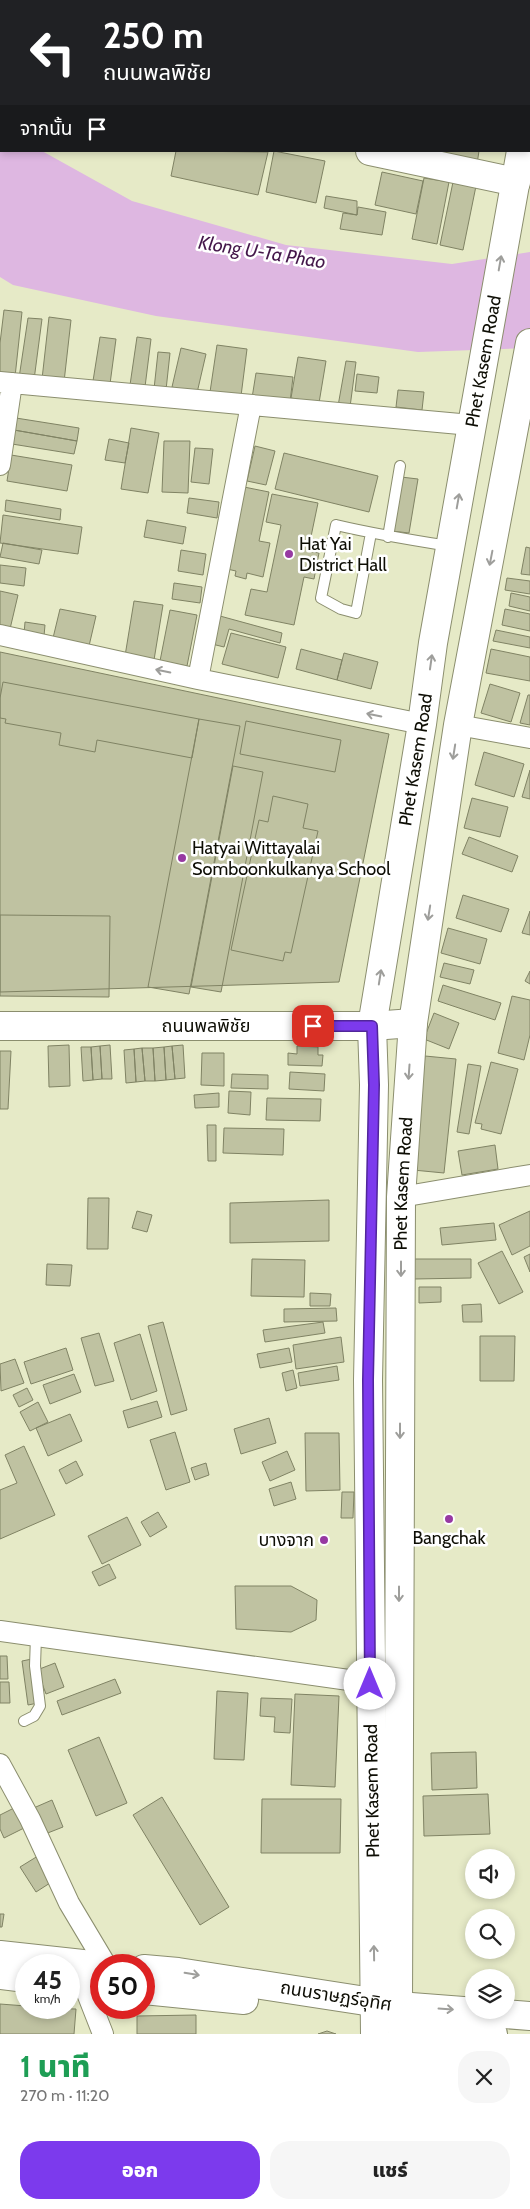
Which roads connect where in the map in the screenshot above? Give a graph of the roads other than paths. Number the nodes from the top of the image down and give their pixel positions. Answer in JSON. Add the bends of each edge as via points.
{"nodes":[{"id":1,"x":374,"y":152,"type":"edge"},
{"id":2,"x":521,"y":152,"type":"edge"},
{"id":3,"x":513,"y":190,"type":"junction"},
{"id":4,"x":530,"y":343,"type":"edge"},
{"id":5,"x":6,"y":383,"type":"edge"},
{"id":6,"x":251,"y":405,"type":"junction"},
{"id":7,"x":471,"y":425,"type":"junction"},
{"id":8,"x":521,"y":439,"type":"edge"},
{"id":9,"x":0,"y":465,"type":"edge"},
{"id":10,"x":400,"y":466,"type":"dead end"},
{"id":11,"x":371,"y":533,"type":"junction"},
{"id":12,"x":388,"y":537,"type":"junction"},
{"id":13,"x":450,"y":546,"type":"junction"},
{"id":14,"x":0,"y":635,"type":"edge"},
{"id":15,"x":198,"y":679,"type":"junction"},
{"id":16,"x":422,"y":724,"type":"junction"},
{"id":17,"x":458,"y":725,"type":"junction"},
{"id":18,"x":530,"y":738,"type":"edge"},
{"id":19,"x":412,"y":1023,"type":"junction"},
{"id":20,"x":0,"y":1026,"type":"edge"},
{"id":21,"x":372,"y":1026,"type":"junction"},
{"id":22,"x":530,"y":1175,"type":"edge"},
{"id":23,"x":401,"y":1197,"type":"junction"},
{"id":24,"x":0,"y":1631,"type":"edge"},
{"id":25,"x":36,"y":1636,"type":"junction"},
{"id":26,"x":370,"y":1684,"type":"junction"},
{"id":27,"x":24,"y":1721,"type":"dead end"},
{"id":28,"x":0,"y":1764,"type":"edge"},
{"id":29,"x":99,"y":1954,"type":"edge"},
{"id":30,"x":0,"y":1955,"type":"edge"},
{"id":31,"x":155,"y":1970,"type":"edge"},
{"id":32,"x":0,"y":1975,"type":"edge"},
{"id":33,"x":15,"y":1977,"type":"edge"},
{"id":34,"x":89,"y":1979,"type":"edge"},
{"id":35,"x":155,"y":1991,"type":"edge"},
{"id":36,"x":530,"y":2016,"type":"edge"},
{"id":37,"x":388,"y":2020,"type":"edge"},
{"id":38,"x":102,"y":2034,"type":"edge"},
{"id":39,"x":493,"y":2034,"type":"edge"}],
"edges":[{"from":1,"to":3,"type":"main road"},
{"from":2,"to":3,"type":"main road","name":"Phet Kasem Road"},
{"from":7,"to":3,"type":"main road","name":"Phet Kasem Road","one_way":true},
{"from":4,"to":8,"type":"main road","name":"Phet Kasem Road","via":[[522,390]]},
{"from":5,"to":6,"type":"street"},
{"from":5,"to":9,"type":"street"},
{"from":6,"to":7,"type":"street"},
{"from":6,"to":15,"type":"street"},
{"from":13,"to":7,"type":"main road","name":"Phet Kasem Road","one_way":true},
{"from":8,"to":17,"type":"main road","name":"Phet Kasem Road","one_way":true,"via":[[497,526]]},
{"from":10,"to":12,"type":"lane"},
{"from":11,"to":11,"type":"lane","via":[[336,524],[321,598],[356,614]]},
{"from":11,"to":12,"type":"lane"},
{"from":12,"to":13,"type":"lane"},
{"from":16,"to":13,"type":"main road","name":"Phet Kasem Road","one_way":true},
{"from":15,"to":14,"type":"street","one_way":true},
{"from":16,"to":15,"type":"street","one_way":true},
{"from":21,"to":16,"type":"main road","name":"Phet Kasem Road","one_way":true},
{"from":17,"to":18,"type":"street"},
{"from":17,"to":19,"type":"main road","name":"Phet Kasem Road","one_way":true},
{"from":19,"to":21,"type":"main road","name":"ถนนพลพิชัย"},
{"from":19,"to":23,"type":"main road","name":"Phet Kasem Road","one_way":true},
{"from":20,"to":21,"type":"main road","name":"ถนนพลพิชัย"},
{"from":21,"to":26,"type":"main road","name":"Phet Kasem Road","via":[[374,1085],[368,1380]]},
{"from":22,"to":23,"type":"street"},
{"from":23,"to":37,"type":"main road","name":"Phet Kasem Road","one_way":true},
{"from":24,"to":25,"type":"street"},
{"from":25,"to":26,"type":"street"},
{"from":25,"to":27,"type":"lane","via":[[35,1666],[40,1706],[34,1716]]},
{"from":37,"to":26,"type":"main road","name":"Phet Kasem Road","one_way":true},
{"from":28,"to":29,"type":"street","via":[[69,1903]]},
{"from":30,"to":34,"type":"main road"},
{"from":31,"to":37,"type":"main road","name":"ถนนราษฏร์อุทิศ","one_way":true,"via":[[178,1972]]},
{"from":32,"to":33,"type":"main road"},
{"from":34,"to":38,"type":"street"},
{"from":35,"to":37,"type":"main road"},
{"from":37,"to":36,"type":"main road","name":"ถนนราษฏร์อุทิศ","one_way":true},
{"from":37,"to":39,"type":"main road"}]}
